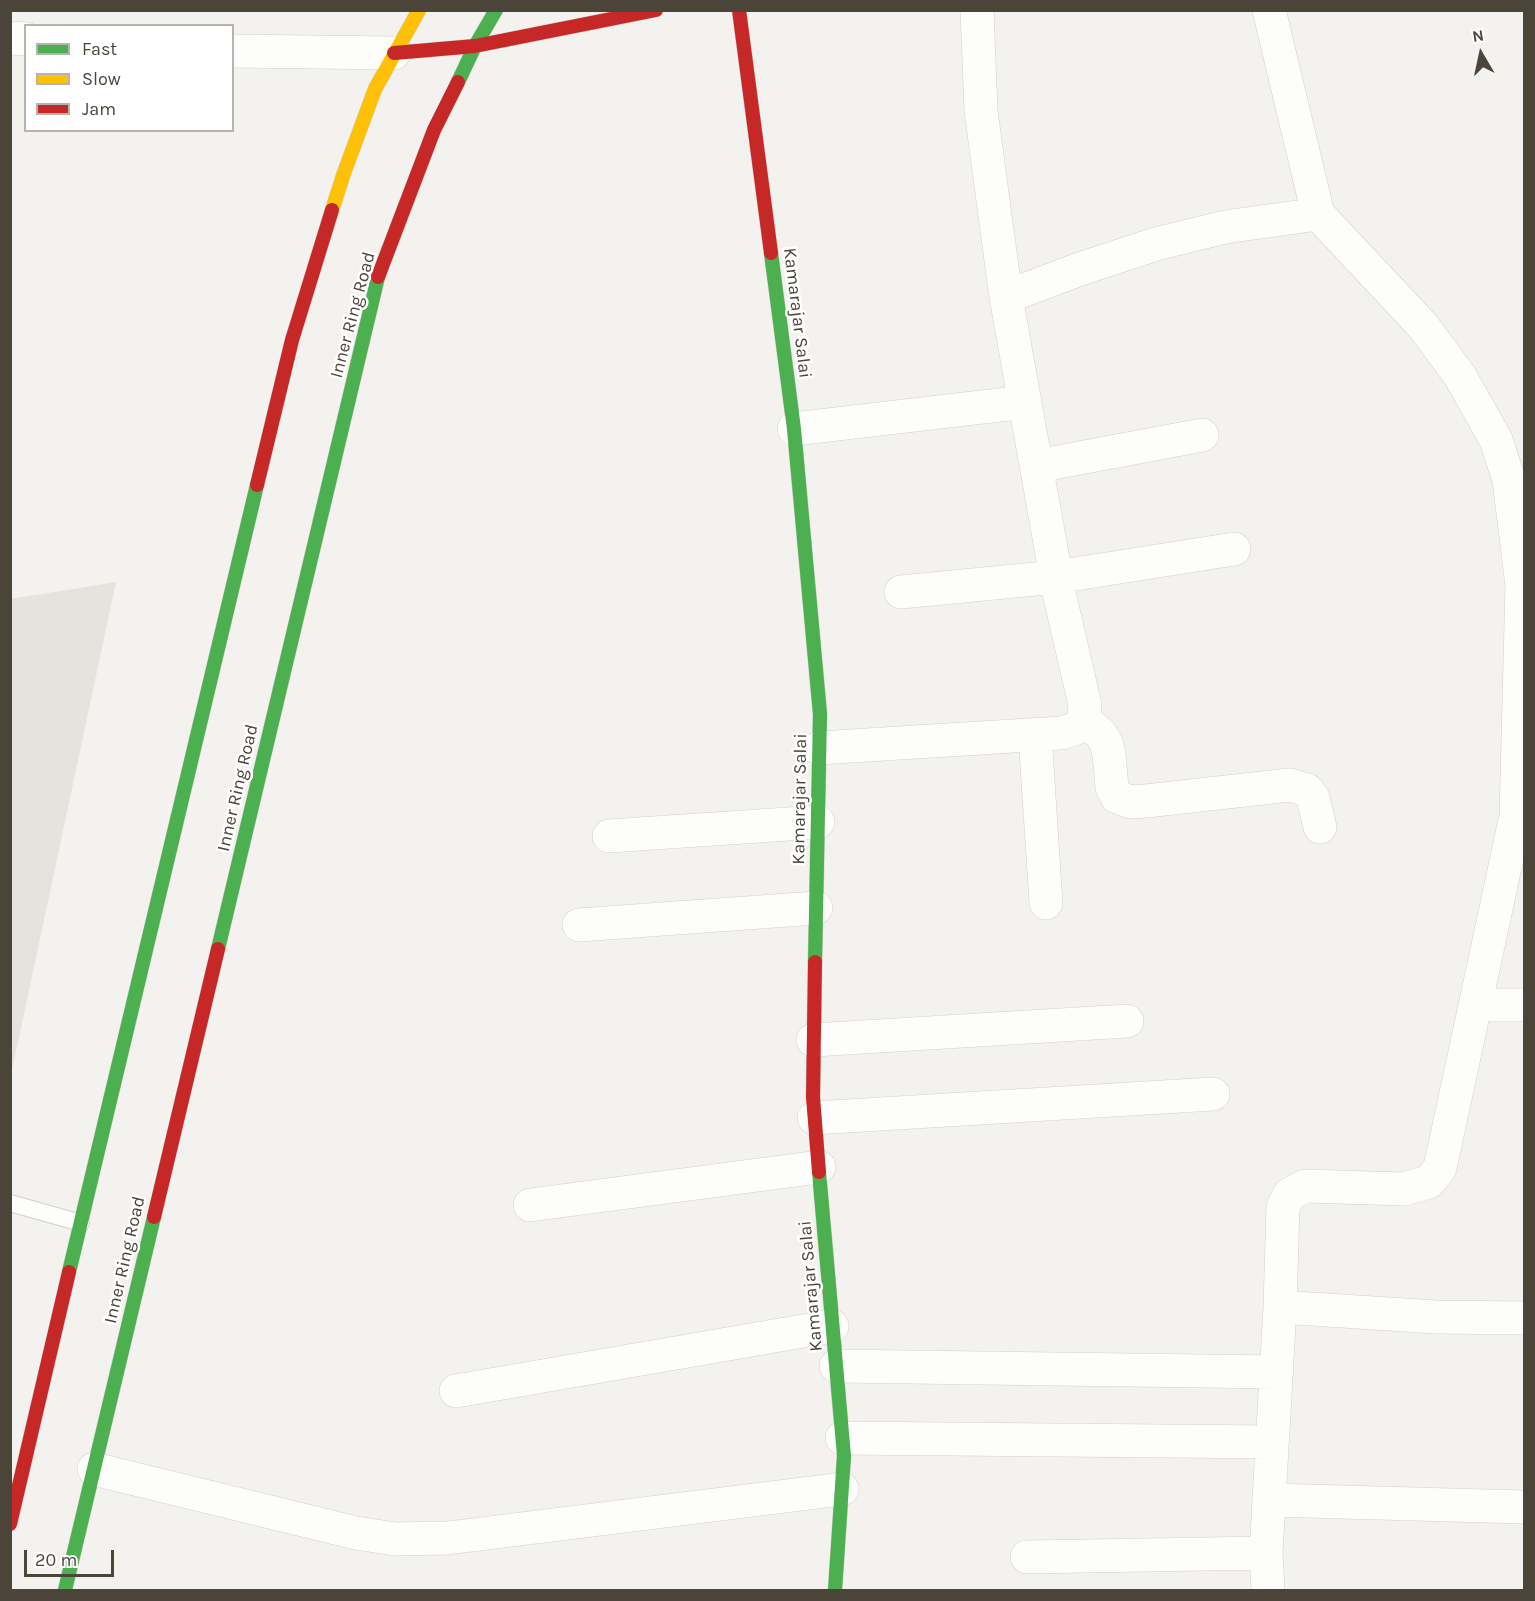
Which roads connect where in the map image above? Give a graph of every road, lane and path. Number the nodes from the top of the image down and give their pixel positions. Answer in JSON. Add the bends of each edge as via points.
{"nodes":[{"id":1,"x":419,"y":10,"type":"edge"},
{"id":2,"x":496,"y":10,"type":"edge"},
{"id":3,"x":656,"y":10,"type":"edge"},
{"id":4,"x":740,"y":10,"type":"edge"},
{"id":5,"x":978,"y":10,"type":"edge"},
{"id":6,"x":1269,"y":10,"type":"edge"},
{"id":7,"x":475,"y":46,"type":"junction"},
{"id":8,"x":234,"y":51,"type":"edge"},
{"id":9,"x":394,"y":53,"type":"junction"},
{"id":10,"x":1318,"y":214,"type":"junction"},
{"id":11,"x":1006,"y":297,"type":"junction"},
{"id":12,"x":1025,"y":402,"type":"junction"},
{"id":13,"x":794,"y":429,"type":"junction"},
{"id":14,"x":1202,"y":435,"type":"dead end"},
{"id":15,"x":1037,"y":466,"type":"junction"},
{"id":16,"x":1234,"y":549,"type":"dead end"},
{"id":17,"x":1056,"y":577,"type":"junction"},
{"id":18,"x":901,"y":592,"type":"dead end"},
{"id":19,"x":1523,"y":624,"type":"edge"},
{"id":20,"x":1084,"y":720,"type":"junction"},
{"id":21,"x":1035,"y":735,"type":"junction"},
{"id":22,"x":819,"y":748,"type":"junction"},
{"id":23,"x":1520,"y":816,"type":"edge"},
{"id":24,"x":818,"y":822,"type":"junction"},
{"id":25,"x":1320,"y":827,"type":"dead end"},
{"id":26,"x":609,"y":836,"type":"dead end"},
{"id":27,"x":1046,"y":903,"type":"dead end"},
{"id":28,"x":816,"y":908,"type":"junction"},
{"id":29,"x":579,"y":925,"type":"dead end"},
{"id":30,"x":1476,"y":1005,"type":"junction"},
{"id":31,"x":1524,"y":1005,"type":"edge"},
{"id":32,"x":1127,"y":1021,"type":"dead end"},
{"id":33,"x":813,"y":1040,"type":"junction"},
{"id":34,"x":1213,"y":1094,"type":"dead end"},
{"id":35,"x":814,"y":1118,"type":"junction"},
{"id":36,"x":819,"y":1167,"type":"junction"},
{"id":37,"x":10,"y":1203,"type":"edge"},
{"id":38,"x":530,"y":1205,"type":"dead end"},
{"id":39,"x":81,"y":1223,"type":"junction"},
{"id":40,"x":1280,"y":1307,"type":"junction"},
{"id":41,"x":1524,"y":1318,"type":"edge"},
{"id":42,"x":832,"y":1326,"type":"junction"},
{"id":43,"x":836,"y":1366,"type":"junction"},
{"id":44,"x":1276,"y":1372,"type":"junction"},
{"id":45,"x":456,"y":1391,"type":"dead end"},
{"id":46,"x":842,"y":1438,"type":"junction"},
{"id":47,"x":1272,"y":1442,"type":"junction"},
{"id":48,"x":94,"y":1469,"type":"junction"},
{"id":49,"x":842,"y":1489,"type":"junction"},
{"id":50,"x":1269,"y":1500,"type":"junction"},
{"id":51,"x":1524,"y":1508,"type":"edge"},
{"id":52,"x":10,"y":1524,"type":"edge"},
{"id":53,"x":1266,"y":1553,"type":"junction"},
{"id":54,"x":1027,"y":1557,"type":"dead end"},
{"id":55,"x":65,"y":1590,"type":"edge"},
{"id":56,"x":836,"y":1590,"type":"edge"},
{"id":57,"x":1268,"y":1590,"type":"edge"}],
"edges":[{"from":1,"to":9,"type":"main road"},
{"from":2,"to":7,"type":"main road","name":"Inner Ring Road"},
{"from":3,"to":7,"type":"main road"},
{"from":4,"to":13,"type":"main road","name":"Kamarajar Salai"},
{"from":5,"to":11,"type":"street","via":[[981,111]]},
{"from":6,"to":10,"type":"street"},
{"from":7,"to":9,"type":"main road"},
{"from":7,"to":48,"type":"main road","name":"Inner Ring Road","via":[[434,130],[379,274]]},
{"from":8,"to":9,"type":"street"},
{"from":9,"to":39,"type":"main road","via":[[375,89],[344,173],[292,340]]},
{"from":10,"to":11,"type":"street","via":[[1225,227],[1155,244]]},
{"from":10,"to":19,"type":"street","via":[[1423,326],[1460,376],[1496,440],[1509,480]]},
{"from":11,"to":12,"type":"street"},
{"from":12,"to":13,"type":"street"},
{"from":12,"to":15,"type":"street"},
{"from":13,"to":22,"type":"main road","name":"Kamarajar Salai","via":[[820,714]]},
{"from":14,"to":15,"type":"street"},
{"from":15,"to":17,"type":"street"},
{"from":16,"to":17,"type":"street"},
{"from":17,"to":18,"type":"street"},
{"from":17,"to":20,"type":"street","via":[[1085,705]]},
{"from":19,"to":23,"type":"street"},
{"from":20,"to":21,"type":"street","via":[[1077,728],[1061,733]]},
{"from":20,"to":25,"type":"street","via":[[1106,742],[1117,797],[1131,802],[1146,801],[1290,785],[1307,790],[1313,798]]},
{"from":21,"to":22,"type":"street"},
{"from":21,"to":27,"type":"street"},
{"from":22,"to":24,"type":"main road","name":"Kamarajar Salai"},
{"from":23,"to":30,"type":"street"},
{"from":24,"to":26,"type":"street"},
{"from":24,"to":28,"type":"main road","name":"Kamarajar Salai"},
{"from":28,"to":29,"type":"street"},
{"from":28,"to":33,"type":"main road","name":"Kamarajar Salai"},
{"from":30,"to":31,"type":"street"},
{"from":30,"to":40,"type":"street","via":[[1440,1167],[1429,1182],[1404,1189],[1305,1186],[1289,1195],[1283,1207]]},
{"from":32,"to":33,"type":"street"},
{"from":33,"to":35,"type":"main road","name":"Kamarajar Salai"},
{"from":34,"to":35,"type":"street"},
{"from":35,"to":36,"type":"main road","name":"Kamarajar Salai"},
{"from":36,"to":38,"type":"street"},
{"from":36,"to":42,"type":"main road","name":"Kamarajar Salai"},
{"from":37,"to":39,"type":"lane"},
{"from":39,"to":52,"type":"main road"},
{"from":40,"to":41,"type":"street"},
{"from":40,"to":44,"type":"street"},
{"from":42,"to":43,"type":"main road","name":"Kamarajar Salai"},
{"from":42,"to":45,"type":"street"},
{"from":43,"to":44,"type":"street"},
{"from":43,"to":46,"type":"main road","name":"Kamarajar Salai"},
{"from":44,"to":47,"type":"street"},
{"from":46,"to":47,"type":"street"},
{"from":46,"to":49,"type":"main road","name":"Kamarajar Salai"},
{"from":47,"to":50,"type":"street"},
{"from":48,"to":49,"type":"street","via":[[395,1539],[448,1538]]},
{"from":48,"to":55,"type":"main road","name":"Inner Ring Road"},
{"from":49,"to":56,"type":"main road","name":"Kamarajar Salai"},
{"from":50,"to":51,"type":"street"},
{"from":50,"to":53,"type":"street"},
{"from":53,"to":54,"type":"street"},
{"from":53,"to":57,"type":"street"}]}
